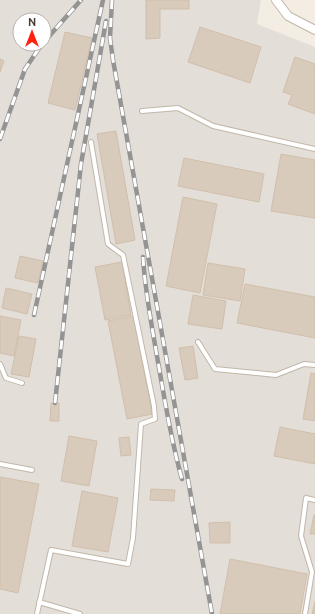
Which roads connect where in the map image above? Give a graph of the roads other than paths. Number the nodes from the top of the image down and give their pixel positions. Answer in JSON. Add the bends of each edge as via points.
{"nodes":[{"id":1,"x":276,"y":0,"type":"edge"},
{"id":2,"x":315,"y":30,"type":"edge"},
{"id":3,"x":142,"y":111,"type":"dead end"},
{"id":4,"x":91,"y":142,"type":"dead end"},
{"id":5,"x":315,"y":149,"type":"edge"},
{"id":6,"x":198,"y":342,"type":"dead end"},
{"id":7,"x":0,"y":364,"type":"edge"},
{"id":8,"x":315,"y":365,"type":"edge"},
{"id":9,"x":22,"y":383,"type":"dead end"},
{"id":10,"x":0,"y":464,"type":"edge"},
{"id":11,"x":32,"y":470,"type":"dead end"},
{"id":12,"x":315,"y":500,"type":"edge"},
{"id":13,"x":39,"y":602,"type":"junction"},
{"id":14,"x":37,"y":614,"type":"edge"},
{"id":15,"x":80,"y":614,"type":"edge"},
{"id":16,"x":305,"y":614,"type":"edge"}],
"edges":[{"from":1,"to":2,"type":"street","via":[[288,16]]},
{"from":3,"to":5,"type":"lane","via":[[178,108],[213,126]]},
{"from":4,"to":13,"type":"lane","via":[[108,244],[124,255],[155,419],[141,424],[133,538],[128,564],[51,550]]},
{"from":6,"to":8,"type":"lane","via":[[216,369],[276,375],[304,364]]},
{"from":7,"to":9,"type":"lane","via":[[6,378]]},
{"from":10,"to":11,"type":"lane"},
{"from":12,"to":16,"type":"lane","via":[[306,498],[301,536],[312,572]]},
{"from":13,"to":14,"type":"lane"},
{"from":13,"to":15,"type":"lane"}]}
